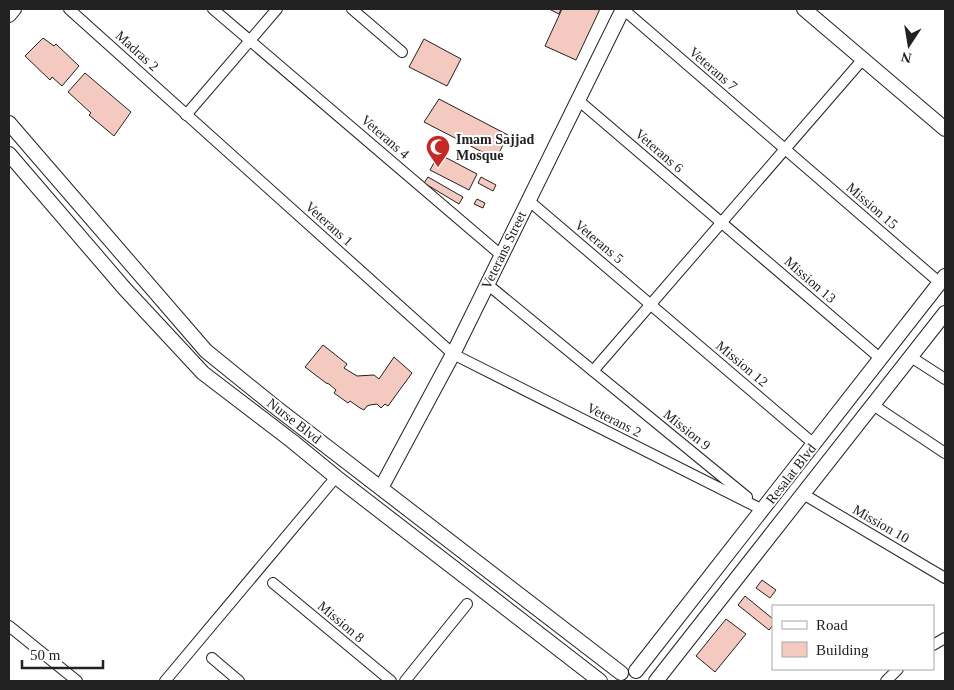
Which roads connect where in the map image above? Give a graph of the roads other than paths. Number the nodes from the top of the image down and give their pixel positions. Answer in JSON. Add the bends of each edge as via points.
{"nodes":[{"id":1,"x":14,"y":9,"type":"edge"},
{"id":2,"x":68,"y":9,"type":"edge"},
{"id":3,"x":213,"y":9,"type":"edge"},
{"id":4,"x":278,"y":9,"type":"edge"},
{"id":5,"x":352,"y":9,"type":"edge"},
{"id":6,"x":623,"y":9,"type":"edge"},
{"id":7,"x":804,"y":9,"type":"edge"},
{"id":8,"x":9,"y":15,"type":"edge"},
{"id":9,"x":250,"y":41,"type":"junction"},
{"id":10,"x":402,"y":52,"type":"dead end"},
{"id":11,"x":863,"y":59,"type":"junction"},
{"id":12,"x":578,"y":100,"type":"junction"},
{"id":13,"x":186,"y":115,"type":"junction"},
{"id":14,"x":9,"y":123,"type":"edge"},
{"id":15,"x":945,"y":129,"type":"edge"},
{"id":16,"x":785,"y":149,"type":"junction"},
{"id":17,"x":9,"y":154,"type":"edge"},
{"id":18,"x":528,"y":200,"type":"junction"},
{"id":19,"x":722,"y":223,"type":"junction"},
{"id":20,"x":501,"y":255,"type":"junction"},
{"id":21,"x":944,"y":282,"type":"edge"},
{"id":22,"x":487,"y":284,"type":"junction"},
{"id":23,"x":651,"y":304,"type":"junction"},
{"id":24,"x":945,"y":313,"type":"edge"},
{"id":25,"x":453,"y":354,"type":"junction"},
{"id":26,"x":911,"y":357,"type":"junction"},
{"id":27,"x":880,"y":359,"type":"junction"},
{"id":28,"x":594,"y":371,"type":"junction"},
{"id":29,"x":945,"y":379,"type":"edge"},
{"id":30,"x":873,"y":405,"type":"junction"},
{"id":31,"x":308,"y":432,"type":"junction"},
{"id":32,"x":292,"y":441,"type":"junction"},
{"id":33,"x":814,"y":444,"type":"junction"},
{"id":34,"x":945,"y":453,"type":"edge"},
{"id":35,"x":336,"y":476,"type":"junction"},
{"id":36,"x":381,"y":488,"type":"junction"},
{"id":37,"x":803,"y":494,"type":"junction"},
{"id":38,"x":762,"y":510,"type":"junction"},
{"id":39,"x":945,"y":578,"type":"edge"},
{"id":40,"x":273,"y":583,"type":"dead end"},
{"id":41,"x":467,"y":604,"type":"dead end"},
{"id":42,"x":9,"y":626,"type":"edge"},
{"id":43,"x":945,"y":638,"type":"edge"},
{"id":44,"x":934,"y":644,"type":"edge"},
{"id":45,"x":212,"y":658,"type":"dead end"},
{"id":46,"x":897,"y":670,"type":"edge"},
{"id":47,"x":636,"y":671,"type":"junction"},
{"id":48,"x":617,"y":677,"type":"edge"},
{"id":49,"x":77,"y":681,"type":"edge"},
{"id":50,"x":165,"y":681,"type":"edge"},
{"id":51,"x":239,"y":681,"type":"edge"},
{"id":52,"x":391,"y":681,"type":"edge"},
{"id":53,"x":405,"y":681,"type":"edge"},
{"id":54,"x":600,"y":681,"type":"edge"},
{"id":55,"x":655,"y":681,"type":"edge"},
{"id":56,"x":886,"y":681,"type":"edge"}],
"edges":[{"from":1,"to":8,"type":"main road"},
{"from":2,"to":13,"type":"street","name":"Madras 2"},
{"from":3,"to":9,"type":"street","name":"Veterans 4"},
{"from":4,"to":9,"type":"street"},
{"from":5,"to":10,"type":"street"},
{"from":6,"to":12,"type":"main road","name":"Veterans Street"},
{"from":6,"to":16,"type":"street","name":"Veterans 7"},
{"from":7,"to":11,"type":"main road"},
{"from":9,"to":13,"type":"street"},
{"from":9,"to":20,"type":"street","name":"Veterans 4"},
{"from":11,"to":15,"type":"main road"},
{"from":11,"to":16,"type":"street"},
{"from":12,"to":18,"type":"main road","name":"Veterans Street"},
{"from":12,"to":19,"type":"street","name":"Veterans 6"},
{"from":13,"to":25,"type":"street","name":"Veterans 1"},
{"from":14,"to":31,"type":"main road","name":"Nurse Blvd","via":[[206,351]]},
{"from":16,"to":19,"type":"street"},
{"from":16,"to":21,"type":"street","name":"Mission 15"},
{"from":17,"to":32,"type":"main road","name":"Nurse Blvd","via":[[124,288],[203,373]]},
{"from":18,"to":20,"type":"main road","name":"Veterans Street"},
{"from":18,"to":23,"type":"street","name":"Veterans 5"},
{"from":19,"to":23,"type":"street"},
{"from":19,"to":27,"type":"street","name":"Mission 13"},
{"from":20,"to":22,"type":"main road","name":"Veterans Street"},
{"from":21,"to":27,"type":"main road","name":"Resalat Blvd"},
{"from":22,"to":25,"type":"main road","name":"Veterans Street"},
{"from":22,"to":28,"type":"street","name":"Mission 9"},
{"from":23,"to":28,"type":"street"},
{"from":23,"to":33,"type":"street","name":"Mission 12"},
{"from":24,"to":26,"type":"main road","name":"Resalat Blvd"},
{"from":25,"to":36,"type":"main road","name":"Veterans Street"},
{"from":25,"to":38,"type":"street","name":"Veterans 2"},
{"from":26,"to":29,"type":"street"},
{"from":26,"to":30,"type":"main road","name":"Resalat Blvd"},
{"from":27,"to":33,"type":"main road","name":"Resalat Blvd"},
{"from":28,"to":38,"type":"street","name":"Mission 9"},
{"from":30,"to":34,"type":"street"},
{"from":30,"to":37,"type":"main road","name":"Resalat Blvd"},
{"from":31,"to":32,"type":"main road"},
{"from":31,"to":36,"type":"main road","name":"Nurse Blvd"},
{"from":32,"to":35,"type":"main road","name":"Nurse Blvd"},
{"from":33,"to":38,"type":"main road","name":"Resalat Blvd"},
{"from":35,"to":50,"type":"street"},
{"from":35,"to":54,"type":"main road","name":"Nurse Blvd"},
{"from":36,"to":48,"type":"main road","name":"Nurse Blvd"},
{"from":37,"to":39,"type":"street","name":"Mission 10"},
{"from":37,"to":55,"type":"main road","name":"Resalat Blvd"},
{"from":38,"to":47,"type":"main road","name":"Resalat Blvd"},
{"from":40,"to":52,"type":"street","name":"Mission 8"},
{"from":41,"to":53,"type":"street"},
{"from":42,"to":49,"type":"street"},
{"from":43,"to":44,"type":"street"},
{"from":45,"to":51,"type":"street"},
{"from":46,"to":56,"type":"street"},
{"from":47,"to":48,"type":"main road","via":[[630,670]]},
{"from":47,"to":55,"type":"main road"}]}
